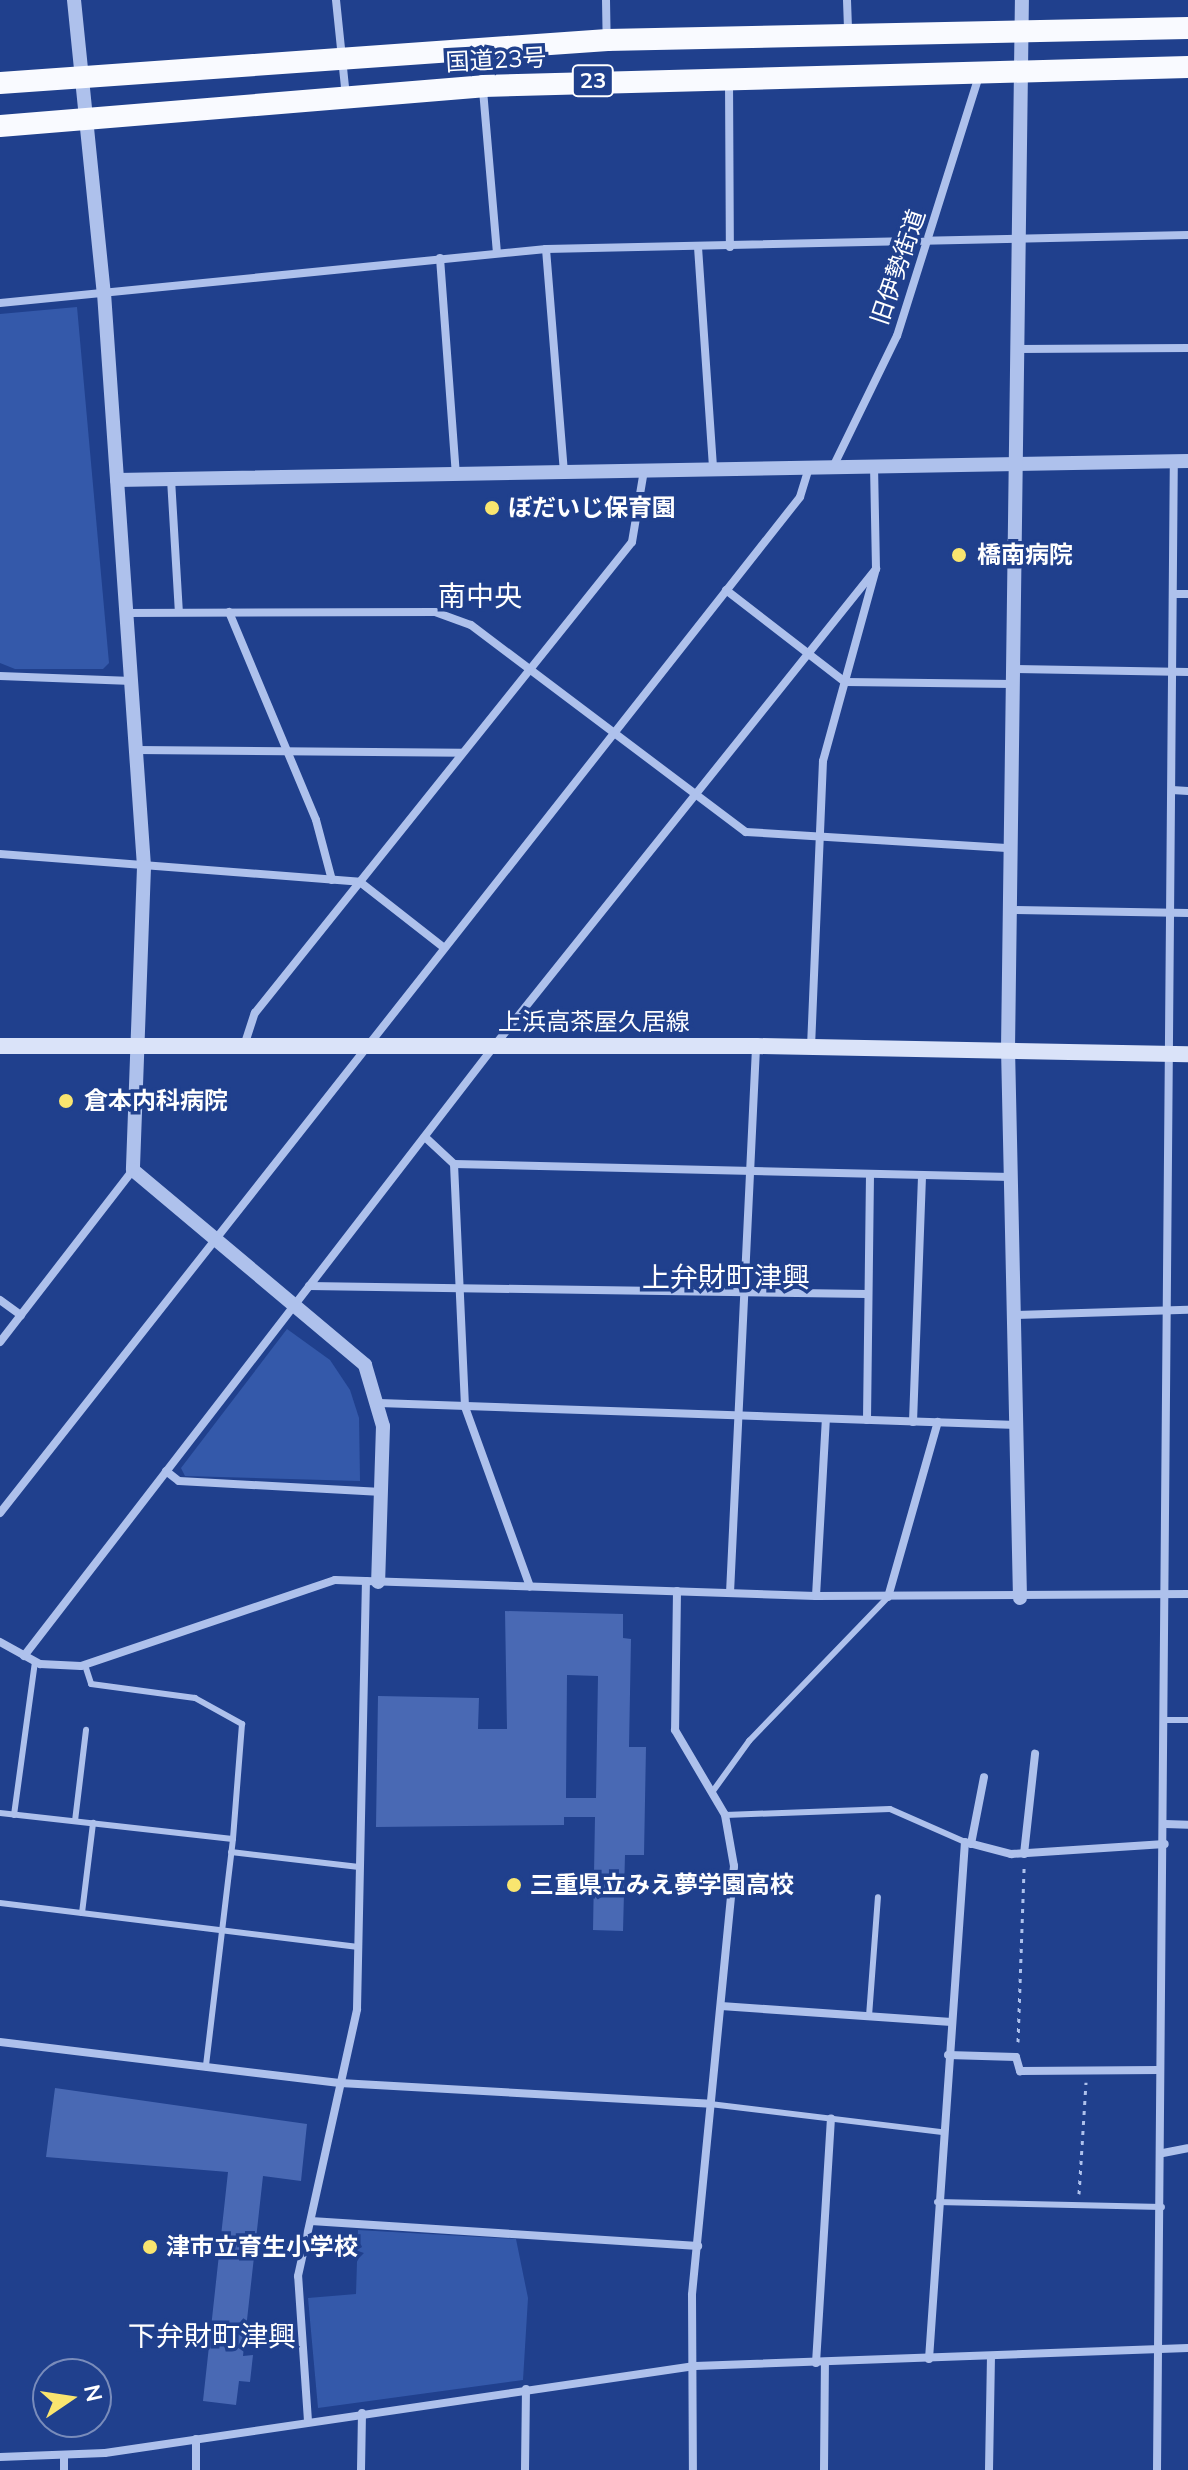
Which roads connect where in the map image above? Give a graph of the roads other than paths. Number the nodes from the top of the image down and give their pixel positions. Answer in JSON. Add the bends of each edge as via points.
{"nodes":[{"id":1,"x":74,"y":0,"type":"edge"},
{"id":2,"x":336,"y":0,"type":"edge"},
{"id":3,"x":606,"y":0,"type":"edge"},
{"id":4,"x":847,"y":0,"type":"edge"},
{"id":5,"x":1022,"y":0,"type":"edge"},
{"id":6,"x":1188,"y":28,"type":"edge"},
{"id":7,"x":1022,"y":32,"type":"junction"},
{"id":8,"x":849,"y":36,"type":"junction"},
{"id":9,"x":607,"y":40,"type":"junction"},
{"id":10,"x":342,"y":57,"type":"junction"},
{"id":11,"x":1188,"y":67,"type":"edge"},
{"id":12,"x":980,"y":72,"type":"junction"},
{"id":13,"x":1022,"y":72,"type":"junction"},
{"id":14,"x":728,"y":75,"type":"junction"},
{"id":15,"x":82,"y":77,"type":"junction"},
{"id":16,"x":0,"y":83,"type":"edge"},
{"id":17,"x":483,"y":86,"type":"junction"},
{"id":18,"x":346,"y":97,"type":"junction"},
{"id":19,"x":86,"y":118,"type":"junction"},
{"id":20,"x":0,"y":126,"type":"edge"},
{"id":21,"x":1188,"y":235,"type":"edge"},
{"id":22,"x":1020,"y":237,"type":"junction"},
{"id":23,"x":927,"y":245,"type":"junction"},
{"id":24,"x":698,"y":247,"type":"junction"},
{"id":25,"x":730,"y":247,"type":"junction"},
{"id":26,"x":546,"y":249,"type":"junction"},
{"id":27,"x":497,"y":252,"type":"junction"},
{"id":28,"x":440,"y":258,"type":"junction"},
{"id":29,"x":104,"y":293,"type":"junction"},
{"id":30,"x":0,"y":303,"type":"edge"},
{"id":31,"x":1188,"y":348,"type":"edge"},
{"id":32,"x":1018,"y":349,"type":"junction"},
{"id":33,"x":1181,"y":461,"type":"edge"},
{"id":34,"x":1017,"y":464,"type":"junction"},
{"id":35,"x":874,"y":465,"type":"junction"},
{"id":36,"x":713,"y":467,"type":"junction"},
{"id":37,"x":810,"y":467,"type":"junction"},
{"id":38,"x":833,"y":467,"type":"junction"},
{"id":39,"x":644,"y":470,"type":"junction"},
{"id":40,"x":564,"y":472,"type":"junction"},
{"id":41,"x":456,"y":474,"type":"junction"},
{"id":42,"x":171,"y":479,"type":"junction"},
{"id":43,"x":117,"y":480,"type":"junction"},
{"id":44,"x":876,"y":569,"type":"junction"},
{"id":45,"x":726,"y":590,"type":"junction"},
{"id":46,"x":1174,"y":594,"type":"junction"},
{"id":47,"x":1188,"y":594,"type":"edge"},
{"id":48,"x":179,"y":612,"type":"junction"},
{"id":49,"x":229,"y":612,"type":"junction"},
{"id":50,"x":126,"y":613,"type":"junction"},
{"id":51,"x":808,"y":657,"type":"junction"},
{"id":52,"x":529,"y":667,"type":"junction"},
{"id":53,"x":1172,"y":672,"type":"junction"},
{"id":54,"x":1188,"y":672,"type":"edge"},
{"id":55,"x":0,"y":676,"type":"edge"},
{"id":56,"x":1014,"y":677,"type":"junction"},
{"id":57,"x":132,"y":681,"type":"junction"},
{"id":58,"x":845,"y":682,"type":"junction"},
{"id":59,"x":614,"y":733,"type":"junction"},
{"id":60,"x":136,"y":750,"type":"junction"},
{"id":61,"x":287,"y":752,"type":"junction"},
{"id":62,"x":462,"y":753,"type":"junction"},
{"id":63,"x":1172,"y":790,"type":"junction"},
{"id":64,"x":1188,"y":791,"type":"edge"},
{"id":65,"x":693,"y":798,"type":"junction"},
{"id":66,"x":819,"y":840,"type":"junction"},
{"id":67,"x":1012,"y":848,"type":"junction"},
{"id":68,"x":0,"y":854,"type":"edge"},
{"id":69,"x":144,"y":867,"type":"junction"},
{"id":70,"x":332,"y":880,"type":"junction"},
{"id":71,"x":360,"y":882,"type":"junction"},
{"id":72,"x":1010,"y":910,"type":"junction"},
{"id":73,"x":1172,"y":913,"type":"junction"},
{"id":74,"x":1188,"y":913,"type":"edge"},
{"id":75,"x":442,"y":946,"type":"junction"},
{"id":76,"x":495,"y":1045,"type":"junction"},
{"id":77,"x":0,"y":1046,"type":"edge"},
{"id":78,"x":136,"y":1046,"type":"junction"},
{"id":79,"x":756,"y":1046,"type":"junction"},
{"id":80,"x":244,"y":1047,"type":"junction"},
{"id":81,"x":364,"y":1047,"type":"junction"},
{"id":82,"x":811,"y":1047,"type":"junction"},
{"id":83,"x":1008,"y":1049,"type":"junction"},
{"id":84,"x":1170,"y":1054,"type":"junction"},
{"id":85,"x":1188,"y":1054,"type":"edge"},
{"id":86,"x":425,"y":1137,"type":"junction"},
{"id":87,"x":454,"y":1164,"type":"junction"},
{"id":88,"x":133,"y":1170,"type":"junction"},
{"id":89,"x":750,"y":1171,"type":"junction"},
{"id":90,"x":870,"y":1174,"type":"junction"},
{"id":91,"x":922,"y":1175,"type":"junction"},
{"id":92,"x":1011,"y":1177,"type":"junction"},
{"id":93,"x":213,"y":1238,"type":"junction"},
{"id":94,"x":309,"y":1286,"type":"junction"},
{"id":95,"x":458,"y":1289,"type":"junction"},
{"id":96,"x":744,"y":1293,"type":"junction"},
{"id":97,"x":867,"y":1294,"type":"junction"},
{"id":98,"x":0,"y":1300,"type":"edge"},
{"id":99,"x":295,"y":1304,"type":"junction"},
{"id":100,"x":1188,"y":1310,"type":"edge"},
{"id":101,"x":1169,"y":1311,"type":"junction"},
{"id":102,"x":21,"y":1315,"type":"junction"},
{"id":103,"x":1015,"y":1315,"type":"junction"},
{"id":104,"x":0,"y":1342,"type":"edge"},
{"id":105,"x":379,"y":1403,"type":"junction"},
{"id":106,"x":465,"y":1407,"type":"junction"},
{"id":107,"x":739,"y":1417,"type":"junction"},
{"id":108,"x":826,"y":1419,"type":"junction"},
{"id":109,"x":867,"y":1420,"type":"junction"},
{"id":110,"x":913,"y":1422,"type":"junction"},
{"id":111,"x":938,"y":1422,"type":"junction"},
{"id":112,"x":1017,"y":1425,"type":"junction"},
{"id":113,"x":166,"y":1471,"type":"junction"},
{"id":114,"x":382,"y":1492,"type":"junction"},
{"id":115,"x":0,"y":1513,"type":"edge"},
{"id":116,"x":372,"y":1581,"type":"junction"},
{"id":117,"x":530,"y":1587,"type":"junction"},
{"id":118,"x":677,"y":1591,"type":"junction"},
{"id":119,"x":730,"y":1593,"type":"junction"},
{"id":120,"x":1188,"y":1594,"type":"edge"},
{"id":121,"x":1167,"y":1595,"type":"junction"},
{"id":122,"x":816,"y":1596,"type":"junction"},
{"id":123,"x":888,"y":1597,"type":"junction"},
{"id":124,"x":1020,"y":1598,"type":"junction"},
{"id":125,"x":0,"y":1642,"type":"edge"},
{"id":126,"x":24,"y":1656,"type":"junction"},
{"id":127,"x":35,"y":1662,"type":"junction"},
{"id":128,"x":85,"y":1665,"type":"junction"},
{"id":129,"x":1166,"y":1720,"type":"junction"},
{"id":130,"x":1188,"y":1720,"type":"edge"},
{"id":131,"x":86,"y":1730,"type":"dead end"},
{"id":132,"x":1035,"y":1754,"type":"dead end"},
{"id":133,"x":984,"y":1777,"type":"dead end"},
{"id":134,"x":713,"y":1791,"type":"junction"},
{"id":135,"x":0,"y":1813,"type":"edge"},
{"id":136,"x":14,"y":1815,"type":"junction"},
{"id":137,"x":725,"y":1815,"type":"junction"},
{"id":138,"x":75,"y":1821,"type":"junction"},
{"id":139,"x":93,"y":1823,"type":"junction"},
{"id":140,"x":1165,"y":1824,"type":"junction"},
{"id":141,"x":1188,"y":1825,"type":"edge"},
{"id":142,"x":233,"y":1839,"type":"junction"},
{"id":143,"x":968,"y":1843,"type":"junction"},
{"id":144,"x":1165,"y":1844,"type":"junction"},
{"id":145,"x":231,"y":1852,"type":"junction"},
{"id":146,"x":1024,"y":1854,"type":"junction"},
{"id":147,"x":359,"y":1867,"type":"junction"},
{"id":148,"x":878,"y":1897,"type":"dead end"},
{"id":149,"x":0,"y":1903,"type":"edge"},
{"id":150,"x":82,"y":1913,"type":"junction"},
{"id":151,"x":222,"y":1931,"type":"junction"},
{"id":152,"x":358,"y":1947,"type":"junction"},
{"id":153,"x":721,"y":2006,"type":"junction"},
{"id":154,"x":869,"y":2016,"type":"junction"},
{"id":155,"x":951,"y":2022,"type":"junction"},
{"id":156,"x":0,"y":2042,"type":"edge"},
{"id":157,"x":948,"y":2055,"type":"junction"},
{"id":158,"x":206,"y":2067,"type":"junction"},
{"id":159,"x":1159,"y":2070,"type":"junction"},
{"id":160,"x":340,"y":2083,"type":"junction"},
{"id":161,"x":710,"y":2104,"type":"junction"},
{"id":162,"x":831,"y":2118,"type":"junction"},
{"id":163,"x":942,"y":2132,"type":"junction"},
{"id":164,"x":1188,"y":2148,"type":"edge"},
{"id":165,"x":1163,"y":2153,"type":"junction"},
{"id":166,"x":937,"y":2202,"type":"junction"},
{"id":167,"x":1162,"y":2207,"type":"junction"},
{"id":168,"x":311,"y":2221,"type":"junction"},
{"id":169,"x":698,"y":2246,"type":"junction"},
{"id":170,"x":1188,"y":2348,"type":"edge"},
{"id":171,"x":1160,"y":2349,"type":"junction"},
{"id":172,"x":991,"y":2356,"type":"junction"},
{"id":173,"x":929,"y":2359,"type":"junction"},
{"id":174,"x":821,"y":2362,"type":"junction"},
{"id":175,"x":695,"y":2366,"type":"junction"},
{"id":176,"x":526,"y":2389,"type":"junction"},
{"id":177,"x":362,"y":2413,"type":"junction"},
{"id":178,"x":308,"y":2421,"type":"junction"},
{"id":179,"x":196,"y":2439,"type":"junction"},
{"id":180,"x":64,"y":2455,"type":"junction"},
{"id":181,"x":0,"y":2457,"type":"edge"},
{"id":182,"x":64,"y":2470,"type":"edge"},
{"id":183,"x":196,"y":2470,"type":"edge"},
{"id":184,"x":361,"y":2470,"type":"edge"},
{"id":185,"x":525,"y":2470,"type":"edge"},
{"id":186,"x":693,"y":2470,"type":"edge"},
{"id":187,"x":824,"y":2470,"type":"edge"},
{"id":188,"x":989,"y":2470,"type":"edge"},
{"id":189,"x":1157,"y":2470,"type":"edge"}],
"edges":[{"from":1,"to":15,"type":"street"},
{"from":2,"to":10,"type":"street"},
{"from":3,"to":9,"type":"street"},
{"from":4,"to":8,"type":"street"},
{"from":5,"to":7,"type":"street"},
{"from":6,"to":7,"type":"highway","name":"国道23号","number":"23"},
{"from":7,"to":8,"type":"highway","name":"国道23号","number":"23"},
{"from":7,"to":13,"type":"street"},
{"from":8,"to":9,"type":"highway","name":"国道23号","number":"23"},
{"from":9,"to":10,"type":"highway","name":"国道23号","number":"23"},
{"from":10,"to":15,"type":"highway","name":"国道23号","number":"23"},
{"from":10,"to":18,"type":"street"},
{"from":11,"to":13,"type":"highway","name":"国道23号","number":"23"},
{"from":12,"to":13,"type":"highway","name":"国道23号","number":"23"},
{"from":12,"to":14,"type":"highway","name":"国道23号","number":"23"},
{"from":12,"to":23,"type":"street","name":"旧伊勢街道"},
{"from":13,"to":22,"type":"street"},
{"from":14,"to":17,"type":"highway","name":"国道23号","number":"23"},
{"from":14,"to":25,"type":"street"},
{"from":15,"to":16,"type":"highway","name":"国道23号","number":"23"},
{"from":15,"to":19,"type":"street"},
{"from":17,"to":18,"type":"highway","name":"国道23号","number":"23"},
{"from":17,"to":27,"type":"street"},
{"from":18,"to":19,"type":"highway","name":"国道23号","number":"23"},
{"from":19,"to":20,"type":"highway","name":"国道23号","number":"23"},
{"from":19,"to":29,"type":"street"},
{"from":21,"to":22,"type":"street"},
{"from":22,"to":23,"type":"street"},
{"from":22,"to":32,"type":"street"},
{"from":23,"to":25,"type":"street"},
{"from":23,"to":38,"type":"street","name":"旧伊勢街道","via":[[897,336]]},
{"from":24,"to":25,"type":"street"},
{"from":24,"to":26,"type":"street"},
{"from":24,"to":36,"type":"street"},
{"from":26,"to":27,"type":"street"},
{"from":26,"to":40,"type":"street"},
{"from":27,"to":28,"type":"street"},
{"from":28,"to":29,"type":"street"},
{"from":28,"to":41,"type":"street"},
{"from":29,"to":30,"type":"street"},
{"from":29,"to":43,"type":"street"},
{"from":31,"to":32,"type":"street"},
{"from":32,"to":34,"type":"street"},
{"from":33,"to":34,"type":"street"},
{"from":33,"to":46,"type":"street"},
{"from":34,"to":35,"type":"street"},
{"from":34,"to":56,"type":"street"},
{"from":35,"to":38,"type":"street"},
{"from":35,"to":44,"type":"street"},
{"from":36,"to":37,"type":"street"},
{"from":36,"to":39,"type":"street"},
{"from":37,"to":38,"type":"street"},
{"from":37,"to":45,"type":"street","via":[[800,497]]},
{"from":39,"to":40,"type":"street"},
{"from":39,"to":52,"type":"street","via":[[632,542]]},
{"from":40,"to":41,"type":"street"},
{"from":41,"to":42,"type":"street"},
{"from":42,"to":43,"type":"street"},
{"from":42,"to":48,"type":"street"},
{"from":43,"to":50,"type":"street"},
{"from":44,"to":51,"type":"street"},
{"from":44,"to":58,"type":"street"},
{"from":45,"to":51,"type":"street"},
{"from":45,"to":59,"type":"street"},
{"from":46,"to":47,"type":"street"},
{"from":46,"to":53,"type":"street"},
{"from":48,"to":49,"type":"street"},
{"from":48,"to":50,"type":"street"},
{"from":49,"to":52,"type":"street","via":[[435,612],[471,625]]},
{"from":49,"to":61,"type":"street"},
{"from":50,"to":57,"type":"street"},
{"from":51,"to":58,"type":"street"},
{"from":51,"to":65,"type":"street"},
{"from":52,"to":59,"type":"street"},
{"from":52,"to":62,"type":"street"},
{"from":53,"to":54,"type":"street"},
{"from":53,"to":56,"type":"street"},
{"from":53,"to":63,"type":"street"},
{"from":55,"to":57,"type":"street"},
{"from":56,"to":58,"type":"street"},
{"from":56,"to":67,"type":"street"},
{"from":57,"to":60,"type":"street"},
{"from":58,"to":66,"type":"street","via":[[823,761]]},
{"from":59,"to":65,"type":"street"},
{"from":59,"to":75,"type":"street"},
{"from":60,"to":61,"type":"street"},
{"from":60,"to":69,"type":"street"},
{"from":61,"to":62,"type":"street"},
{"from":61,"to":70,"type":"street"},
{"from":62,"to":71,"type":"street"},
{"from":63,"to":64,"type":"street"},
{"from":63,"to":73,"type":"street"},
{"from":65,"to":66,"type":"street","via":[[755,836]]},
{"from":65,"to":76,"type":"street"},
{"from":66,"to":67,"type":"street"},
{"from":66,"to":82,"type":"street"},
{"from":67,"to":72,"type":"street"},
{"from":68,"to":69,"type":"street"},
{"from":69,"to":70,"type":"street"},
{"from":69,"to":78,"type":"street"},
{"from":70,"to":71,"type":"street"},
{"from":71,"to":75,"type":"street"},
{"from":71,"to":80,"type":"street","via":[[255,1013]]},
{"from":72,"to":73,"type":"street"},
{"from":72,"to":83,"type":"street"},
{"from":73,"to":74,"type":"street"},
{"from":73,"to":84,"type":"street"},
{"from":75,"to":81,"type":"street"},
{"from":76,"to":79,"type":"main road","name":"上浜高茶屋久居線"},
{"from":76,"to":81,"type":"main road","name":"上浜高茶屋久居線"},
{"from":76,"to":86,"type":"street"},
{"from":77,"to":78,"type":"main road","name":"上浜高茶屋久居線"},
{"from":78,"to":80,"type":"main road","name":"上浜高茶屋久居線"},
{"from":78,"to":88,"type":"street"},
{"from":79,"to":82,"type":"main road","name":"上浜高茶屋久居線"},
{"from":79,"to":89,"type":"street"},
{"from":80,"to":81,"type":"main road","name":"上浜高茶屋久居線"},
{"from":81,"to":93,"type":"street"},
{"from":82,"to":83,"type":"main road","name":"上浜高茶屋久居線"},
{"from":83,"to":84,"type":"main road","name":"上浜高茶屋久居線"},
{"from":83,"to":92,"type":"street"},
{"from":84,"to":85,"type":"main road","name":"上浜高茶屋久居線"},
{"from":84,"to":101,"type":"street"},
{"from":86,"to":87,"type":"street"},
{"from":86,"to":94,"type":"street"},
{"from":87,"to":89,"type":"street"},
{"from":87,"to":95,"type":"street"},
{"from":88,"to":93,"type":"street"},
{"from":88,"to":102,"type":"street"},
{"from":89,"to":90,"type":"street"},
{"from":89,"to":96,"type":"street"},
{"from":90,"to":91,"type":"street"},
{"from":90,"to":97,"type":"street"},
{"from":91,"to":92,"type":"street"},
{"from":91,"to":110,"type":"street"},
{"from":92,"to":103,"type":"street"},
{"from":93,"to":99,"type":"street"},
{"from":93,"to":115,"type":"street"},
{"from":94,"to":95,"type":"street"},
{"from":94,"to":99,"type":"street"},
{"from":95,"to":96,"type":"street"},
{"from":95,"to":106,"type":"street"},
{"from":96,"to":97,"type":"street"},
{"from":96,"to":107,"type":"street"},
{"from":97,"to":109,"type":"street"},
{"from":98,"to":102,"type":"street"},
{"from":99,"to":105,"type":"street","via":[[354,1350]]},
{"from":99,"to":113,"type":"street"},
{"from":100,"to":101,"type":"street"},
{"from":101,"to":103,"type":"street"},
{"from":101,"to":121,"type":"street"},
{"from":102,"to":104,"type":"street"},
{"from":103,"to":112,"type":"street"},
{"from":105,"to":106,"type":"street"},
{"from":105,"to":114,"type":"street"},
{"from":106,"to":107,"type":"street"},
{"from":106,"to":117,"type":"street"},
{"from":107,"to":108,"type":"street"},
{"from":107,"to":119,"type":"street"},
{"from":108,"to":109,"type":"street"},
{"from":108,"to":122,"type":"street"},
{"from":109,"to":110,"type":"street"},
{"from":110,"to":111,"type":"street"},
{"from":111,"to":112,"type":"street"},
{"from":111,"to":123,"type":"street"},
{"from":112,"to":124,"type":"street"},
{"from":113,"to":114,"type":"street","via":[[179,1481]]},
{"from":113,"to":126,"type":"street"},
{"from":114,"to":116,"type":"street"},
{"from":116,"to":117,"type":"street"},
{"from":116,"to":128,"type":"street","via":[[300,1586]]},
{"from":116,"to":147,"type":"street"},
{"from":117,"to":118,"type":"street"},
{"from":118,"to":119,"type":"street"},
{"from":118,"to":134,"type":"street","via":[[675,1730]]},
{"from":119,"to":122,"type":"street"},
{"from":120,"to":121,"type":"street"},
{"from":121,"to":124,"type":"street"},
{"from":121,"to":129,"type":"street"},
{"from":122,"to":123,"type":"street"},
{"from":123,"to":124,"type":"street"},
{"from":123,"to":134,"type":"lane","via":[[749,1741]]},
{"from":125,"to":126,"type":"street"},
{"from":126,"to":127,"type":"street"},
{"from":127,"to":128,"type":"street"},
{"from":127,"to":136,"type":"lane"},
{"from":128,"to":142,"type":"lane","via":[[91,1684],[195,1698],[242,1724]]},
{"from":129,"to":130,"type":"lane"},
{"from":129,"to":140,"type":"street"},
{"from":131,"to":138,"type":"lane"},
{"from":132,"to":146,"type":"street"},
{"from":133,"to":143,"type":"street"},
{"from":134,"to":137,"type":"street"},
{"from":135,"to":136,"type":"lane"},
{"from":136,"to":138,"type":"lane"},
{"from":137,"to":143,"type":"lane","via":[[890,1809]]},
{"from":137,"to":153,"type":"street","via":[[734,1866]]},
{"from":138,"to":139,"type":"lane"},
{"from":139,"to":142,"type":"lane"},
{"from":139,"to":150,"type":"lane"},
{"from":140,"to":141,"type":"street"},
{"from":140,"to":144,"type":"street"},
{"from":142,"to":145,"type":"lane"},
{"from":143,"to":146,"type":"street"},
{"from":143,"to":155,"type":"street"},
{"from":144,"to":146,"type":"street"},
{"from":144,"to":159,"type":"street"},
{"from":145,"to":147,"type":"lane"},
{"from":145,"to":151,"type":"lane"},
{"from":147,"to":152,"type":"street"},
{"from":148,"to":154,"type":"lane"},
{"from":149,"to":150,"type":"lane"},
{"from":150,"to":151,"type":"lane"},
{"from":151,"to":152,"type":"lane"},
{"from":151,"to":158,"type":"lane"},
{"from":152,"to":160,"type":"street","via":[[357,2009]]},
{"from":153,"to":154,"type":"street"},
{"from":153,"to":161,"type":"street"},
{"from":154,"to":155,"type":"street"},
{"from":155,"to":157,"type":"street"},
{"from":156,"to":158,"type":"street"},
{"from":157,"to":159,"type":"street","via":[[1016,2057],[1020,2071]]},
{"from":157,"to":163,"type":"street"},
{"from":158,"to":160,"type":"street"},
{"from":159,"to":165,"type":"street"},
{"from":160,"to":161,"type":"street"},
{"from":160,"to":168,"type":"street"},
{"from":161,"to":162,"type":"lane"},
{"from":161,"to":169,"type":"street"},
{"from":162,"to":163,"type":"lane"},
{"from":162,"to":174,"type":"street"},
{"from":163,"to":166,"type":"street"},
{"from":164,"to":165,"type":"street"},
{"from":165,"to":167,"type":"street"},
{"from":166,"to":167,"type":"lane"},
{"from":166,"to":173,"type":"street"},
{"from":167,"to":171,"type":"street"},
{"from":168,"to":169,"type":"street"},
{"from":168,"to":178,"type":"street","via":[[296,2302]]},
{"from":169,"to":175,"type":"street"},
{"from":170,"to":171,"type":"street"},
{"from":171,"to":172,"type":"street"},
{"from":171,"to":189,"type":"street"},
{"from":172,"to":173,"type":"street"},
{"from":172,"to":188,"type":"street"},
{"from":173,"to":174,"type":"street"},
{"from":174,"to":175,"type":"street"},
{"from":174,"to":187,"type":"street"},
{"from":175,"to":176,"type":"street"},
{"from":175,"to":186,"type":"street"},
{"from":176,"to":177,"type":"street"},
{"from":176,"to":185,"type":"street"},
{"from":177,"to":178,"type":"street"},
{"from":177,"to":184,"type":"street"},
{"from":178,"to":179,"type":"street"},
{"from":179,"to":180,"type":"street"},
{"from":179,"to":183,"type":"street"},
{"from":180,"to":181,"type":"street"},
{"from":180,"to":182,"type":"street"}]}
